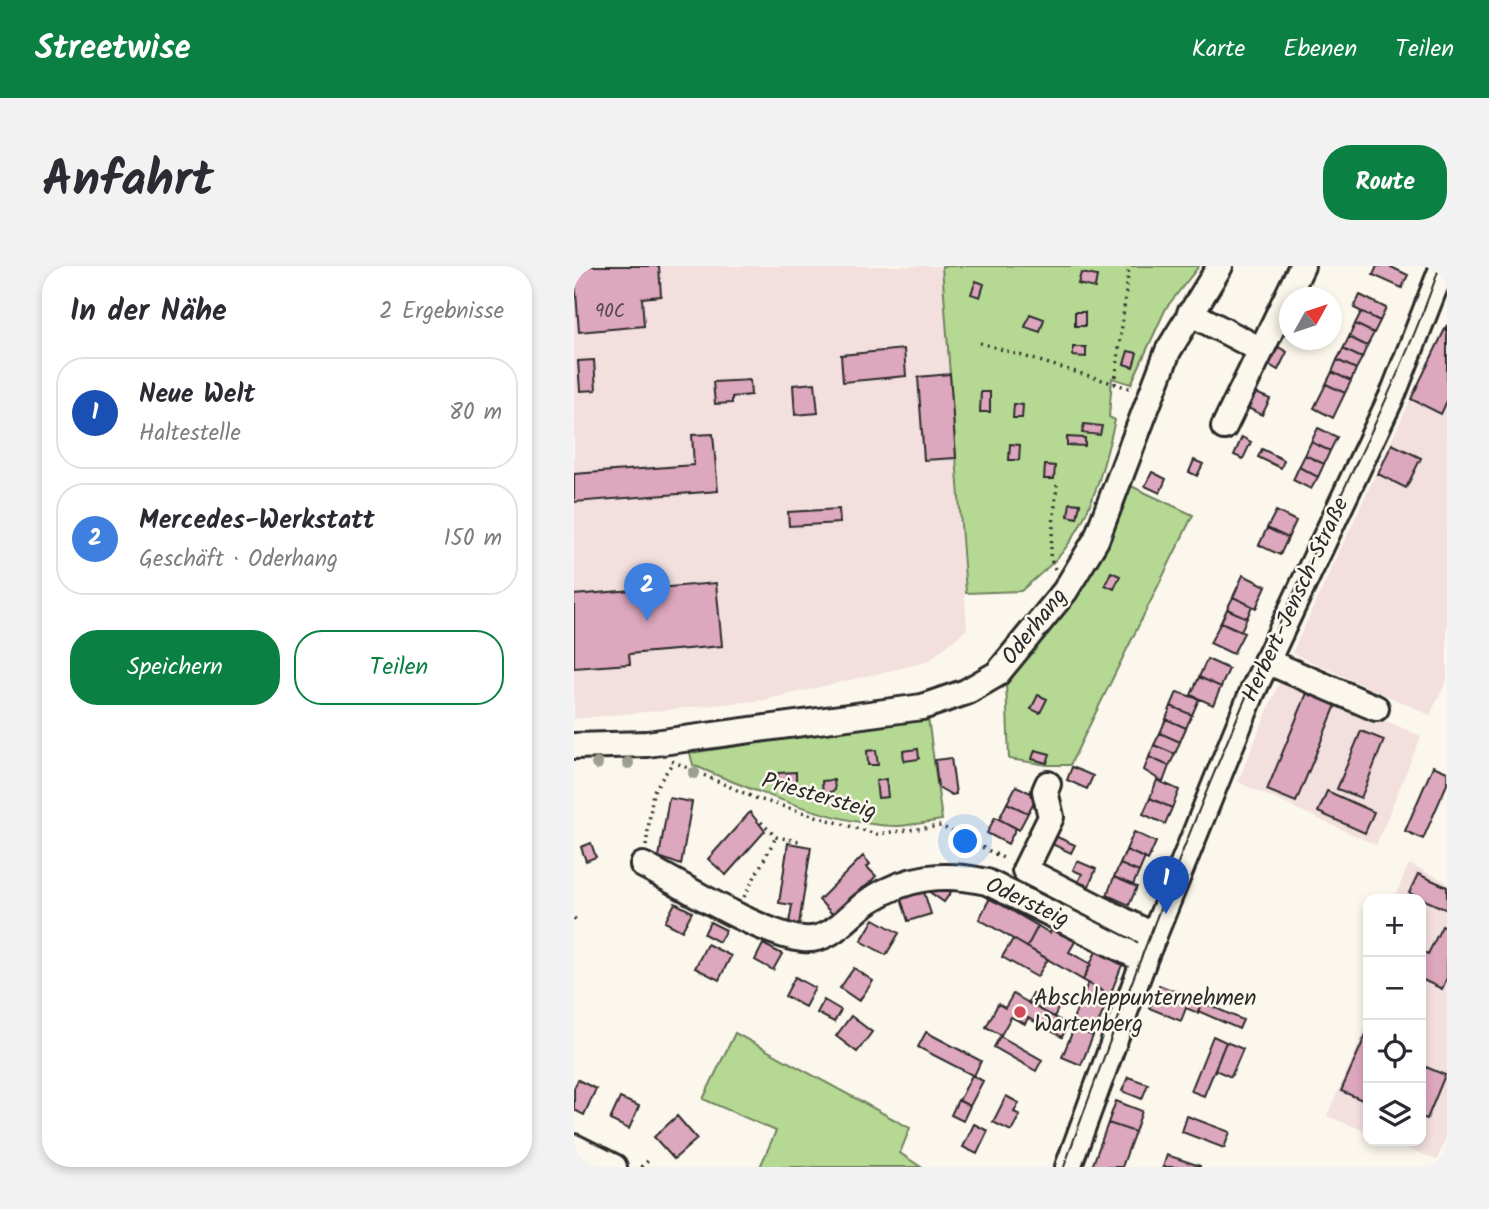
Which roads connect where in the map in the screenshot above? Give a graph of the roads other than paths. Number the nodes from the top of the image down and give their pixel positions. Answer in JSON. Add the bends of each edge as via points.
{"nodes":[{"id":1,"x":1220,"y":266,"type":"edge"},
{"id":2,"x":1302,"y":266,"type":"edge"},
{"id":3,"x":1443,"y":266,"type":"edge"},
{"id":4,"x":1439,"y":305,"type":"edge"},
{"id":5,"x":1190,"y":313,"type":"junction"},
{"id":6,"x":1261,"y":350,"type":"junction"},
{"id":7,"x":1224,"y":427,"type":"dead end"},
{"id":8,"x":1266,"y":661,"type":"junction"},
{"id":9,"x":1376,"y":708,"type":"dead end"},
{"id":10,"x":574,"y":746,"type":"edge"},
{"id":11,"x":1048,"y":784,"type":"dead end"},
{"id":12,"x":643,"y":865,"type":"road end"},
{"id":13,"x":1154,"y":936,"type":"junction"},
{"id":14,"x":1143,"y":960,"type":"junction"},
{"id":15,"x":574,"y":1147,"type":"edge"},
{"id":16,"x":614,"y":1167,"type":"edge"},
{"id":17,"x":1068,"y":1167,"type":"edge"}],
"edges":[{"from":1,"to":5,"type":"street","name":"Oderhang"},
{"from":2,"to":6,"type":"street"},
{"from":3,"to":4,"type":"street","name":"Herbert-Jensch-Straße"},
{"from":4,"to":8,"type":"street","name":"Herbert-Jensch-Straße"},
{"from":5,"to":6,"type":"street"},
{"from":5,"to":10,"type":"street","name":"Oderhang","via":[[1168,351],[1096,540],[1065,591],[997,674],[966,692],[922,706],[647,744]]},
{"from":6,"to":7,"type":"street"},
{"from":8,"to":9,"type":"street"},
{"from":8,"to":13,"type":"street","name":"Herbert-Jensch-Straße"},
{"from":11,"to":13,"type":"street","via":[[1045,791],[1051,817],[1025,870]]},
{"from":12,"to":14,"type":"street","name":"Odersteig","via":[[770,930],[801,939],[817,938],[837,928],[869,901],[902,882],[959,875],[987,882]]},
{"from":13,"to":14,"type":"street","name":"Herbert-Jensch-Straße"},
{"from":14,"to":17,"type":"street","name":"Herbert-Jensch-Straße"},
{"from":15,"to":16,"type":"street"}]}
